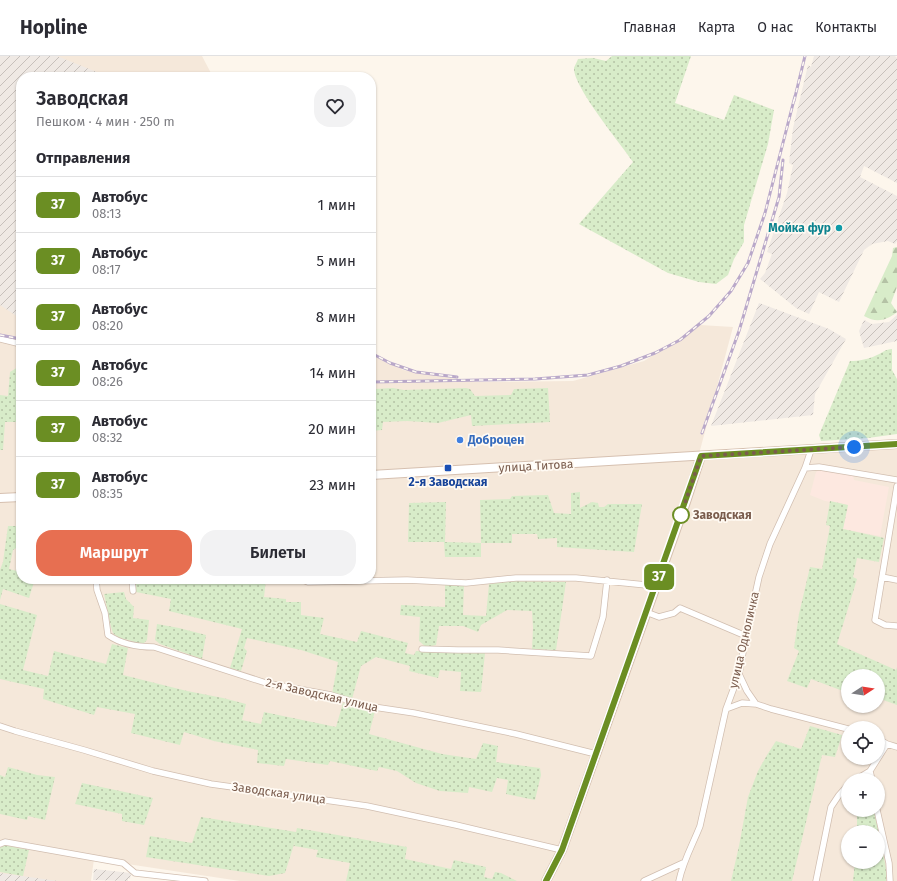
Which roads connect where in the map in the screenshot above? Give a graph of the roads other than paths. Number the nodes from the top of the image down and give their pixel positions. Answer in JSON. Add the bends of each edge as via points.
{"nodes":[{"id":1,"x":0,"y":339,"type":"edge"},
{"id":2,"x":16,"y":343,"type":"edge"},
{"id":3,"x":897,"y":444,"type":"edge"},
{"id":4,"x":811,"y":450,"type":"junction"},
{"id":5,"x":701,"y":456,"type":"junction"},
{"id":6,"x":805,"y":468,"type":"junction"},
{"id":7,"x":376,"y":475,"type":"edge"},
{"id":8,"x":897,"y":480,"type":"edge"},
{"id":9,"x":897,"y":486,"type":"edge"},
{"id":10,"x":16,"y":497,"type":"edge"},
{"id":11,"x":0,"y":498,"type":"edge"},
{"id":12,"x":882,"y":578,"type":"junction"},
{"id":13,"x":607,"y":580,"type":"junction"},
{"id":14,"x":897,"y":580,"type":"edge"},
{"id":15,"x":376,"y":581,"type":"edge"},
{"id":16,"x":96,"y":584,"type":"edge"},
{"id":17,"x":132,"y":584,"type":"edge"},
{"id":18,"x":656,"y":586,"type":"junction"},
{"id":19,"x":133,"y":591,"type":"dead end"},
{"id":20,"x":646,"y":612,"type":"junction"},
{"id":21,"x":897,"y":626,"type":"edge"},
{"id":22,"x":746,"y":636,"type":"junction"},
{"id":23,"x":422,"y":649,"type":"dead end"},
{"id":24,"x":739,"y":674,"type":"junction"},
{"id":25,"x":756,"y":704,"type":"junction"},
{"id":26,"x":726,"y":709,"type":"junction"},
{"id":27,"x":0,"y":726,"type":"edge"},
{"id":28,"x":841,"y":727,"type":"edge"},
{"id":29,"x":887,"y":744,"type":"joint"},
{"id":30,"x":897,"y":747,"type":"edge"},
{"id":31,"x":596,"y":754,"type":"junction"},
{"id":32,"x":870,"y":770,"type":"junction"},
{"id":33,"x":866,"y":773,"type":"edge"},
{"id":34,"x":871,"y":773,"type":"edge"},
{"id":35,"x":841,"y":793,"type":"edge"},
{"id":36,"x":879,"y":817,"type":"edge"},
{"id":37,"x":0,"y":844,"type":"edge"},
{"id":38,"x":562,"y":850,"type":"junction"},
{"id":39,"x":683,"y":863,"type":"junction"},
{"id":40,"x":205,"y":881,"type":"edge"},
{"id":41,"x":546,"y":881,"type":"edge"},
{"id":42,"x":644,"y":881,"type":"edge"},
{"id":43,"x":679,"y":881,"type":"edge"},
{"id":44,"x":816,"y":881,"type":"edge"},
{"id":45,"x":890,"y":881,"type":"edge"}],
"edges":[{"from":1,"to":2,"type":"street"},
{"from":3,"to":4,"type":"main road","name":"улица Титова"},
{"from":4,"to":5,"type":"main road","name":"улица Титова"},
{"from":4,"to":6,"type":"street","name":"улица Одноличка"},
{"from":5,"to":7,"type":"main road","name":"улица Титова"},
{"from":5,"to":18,"type":"main road"},
{"from":6,"to":8,"type":"street","via":[[820,467]]},
{"from":6,"to":22,"type":"street","name":"улица Одноличка","via":[[770,544],[759,577]]},
{"from":9,"to":12,"type":"street"},
{"from":10,"to":11,"type":"main road"},
{"from":12,"to":14,"type":"street"},
{"from":12,"to":21,"type":"street","via":[[875,620],[885,625]]},
{"from":13,"to":15,"type":"street","via":[[516,578],[466,582]]},
{"from":13,"to":18,"type":"street"},
{"from":13,"to":23,"type":"street","via":[[603,617],[591,656],[498,650]]},
{"from":16,"to":31,"type":"street","name":"2-я Заводская улица","via":[[108,635],[116,640],[142,647],[154,646],[266,683],[367,706],[516,734]]},
{"from":17,"to":19,"type":"street"},
{"from":18,"to":20,"type":"main road"},
{"from":20,"to":22,"type":"street","via":[[659,617],[674,613],[680,608]]},
{"from":20,"to":31,"type":"main road"},
{"from":22,"to":24,"type":"street","name":"улица Одноличка"},
{"from":24,"to":25,"type":"street"},
{"from":24,"to":26,"type":"street","name":"улица Одноличка"},
{"from":25,"to":26,"type":"street","via":[[742,703]]},
{"from":25,"to":28,"type":"street"},
{"from":26,"to":39,"type":"street","name":"улица Одноличка","via":[[700,826]]},
{"from":27,"to":38,"type":"street","name":"Заводская улица","via":[[159,772],[211,784],[367,806]]},
{"from":29,"to":30,"type":"street"},
{"from":29,"to":32,"type":"street"},
{"from":31,"to":38,"type":"main road"},
{"from":32,"to":33,"type":"street"},
{"from":32,"to":34,"type":"street"},
{"from":35,"to":44,"type":"street","via":[[831,807]]},
{"from":36,"to":45,"type":"street","via":[[889,863]]},
{"from":37,"to":40,"type":"street","via":[[5,842],[123,863],[137,874]]},
{"from":38,"to":41,"type":"main road"},
{"from":39,"to":42,"type":"street"},
{"from":39,"to":43,"type":"street","name":"улица Одноличка"}]}
